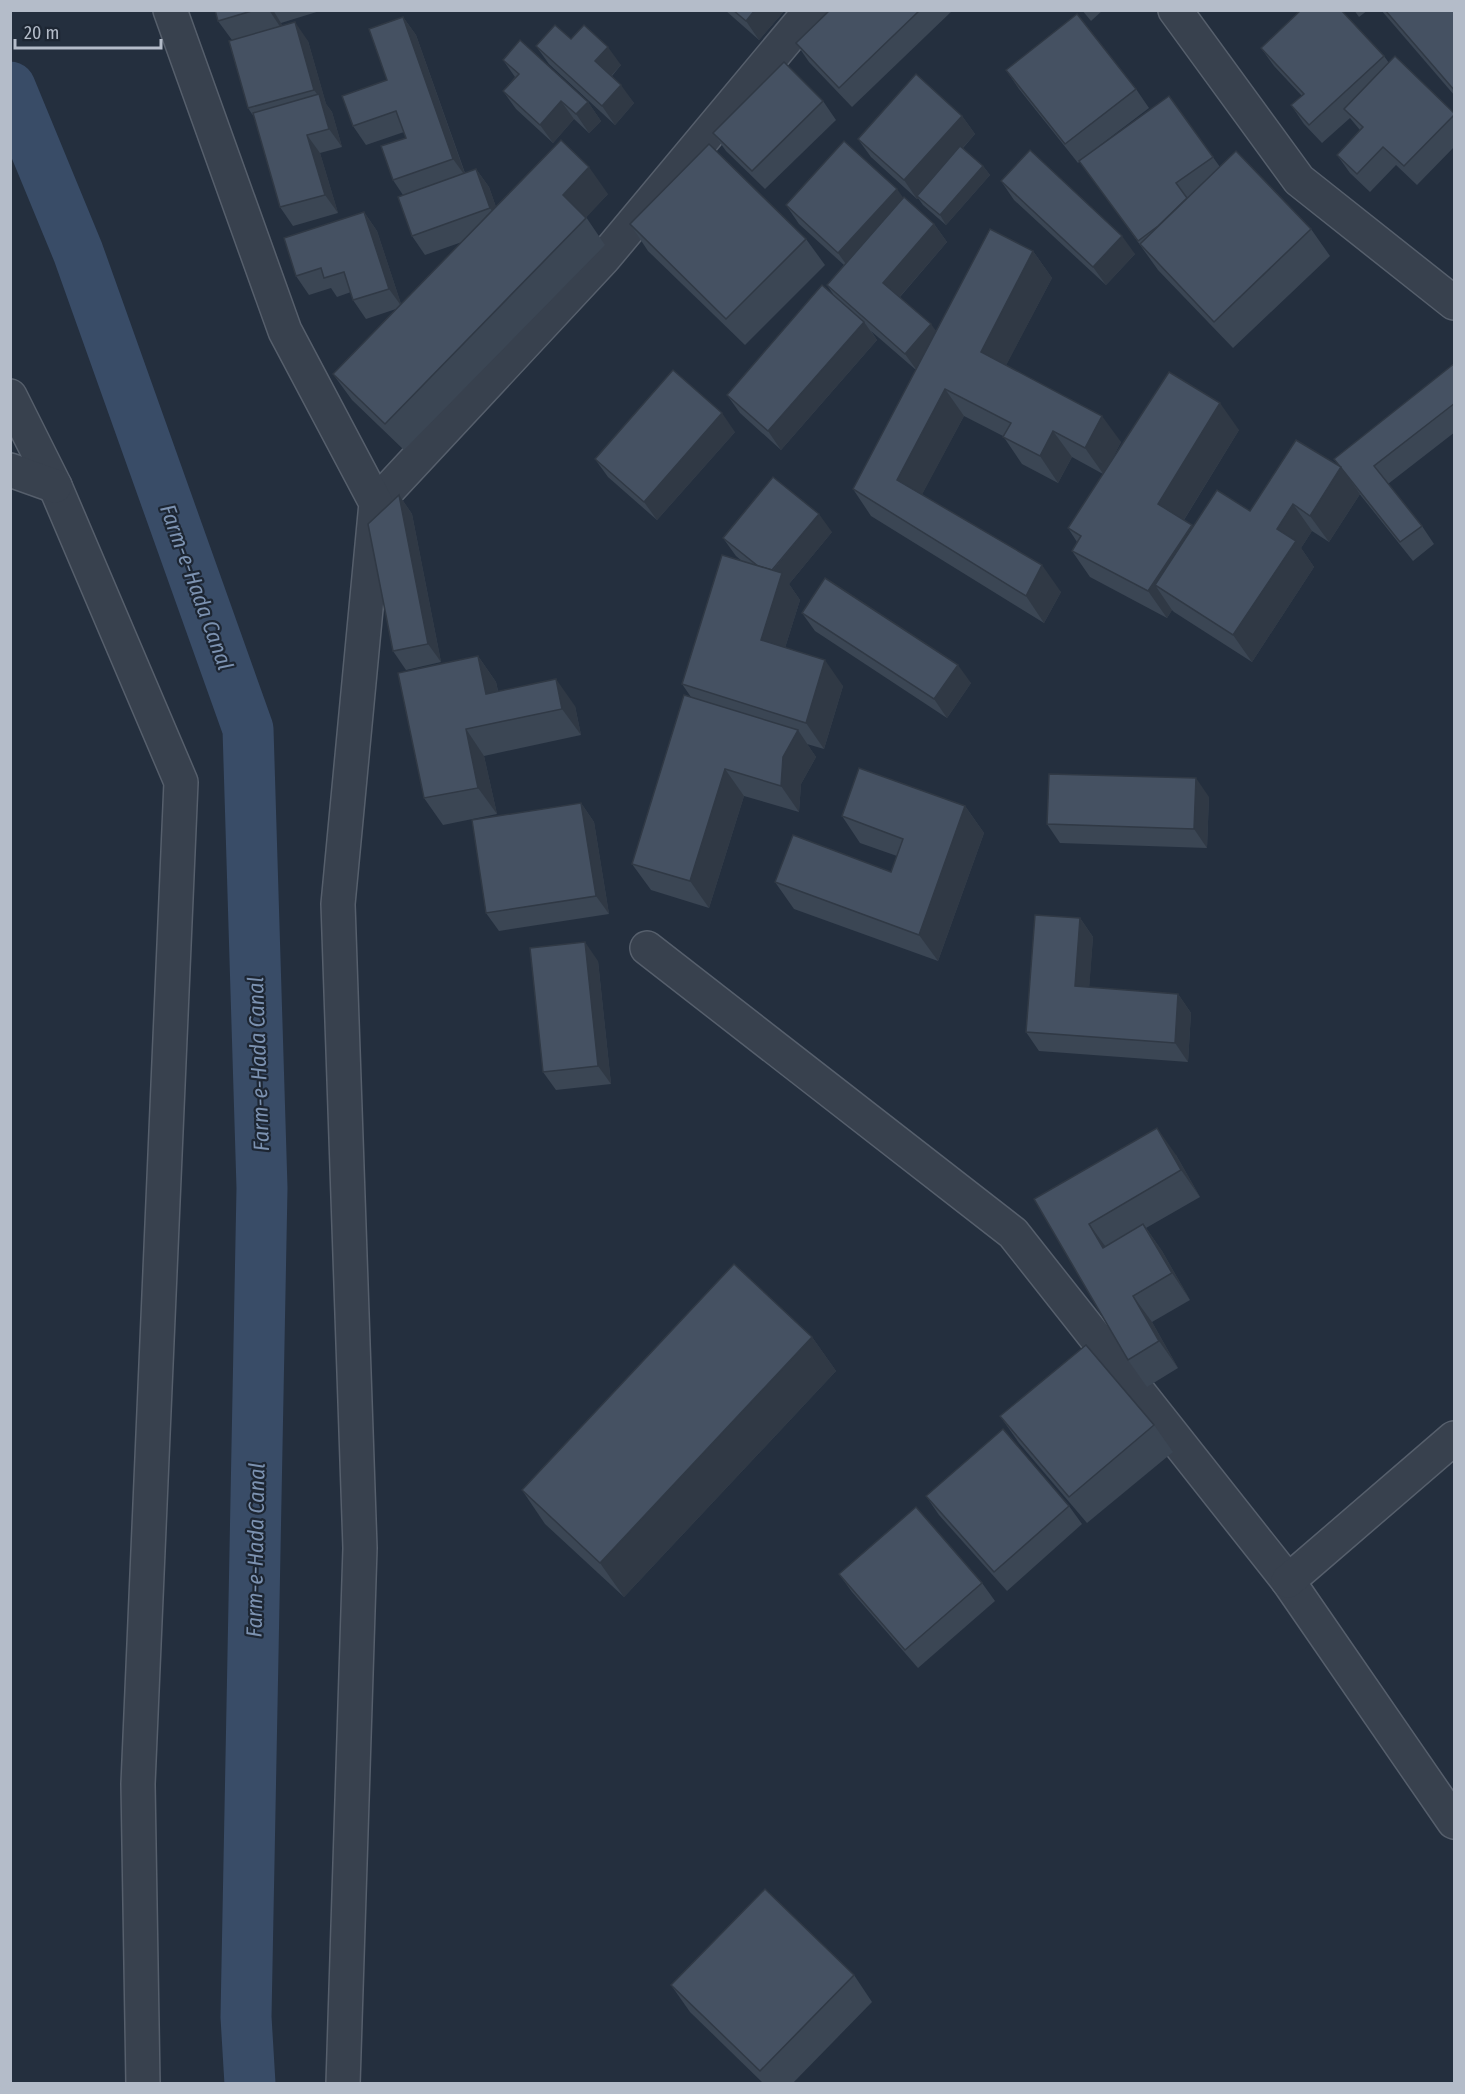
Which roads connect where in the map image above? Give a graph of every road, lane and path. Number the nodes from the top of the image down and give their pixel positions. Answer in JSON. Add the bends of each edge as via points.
{"nodes":[{"id":1,"x":170,"y":10,"type":"edge"},
{"id":2,"x":811,"y":10,"type":"edge"},
{"id":3,"x":1175,"y":10,"type":"edge"},
{"id":4,"x":1455,"y":303,"type":"edge"},
{"id":5,"x":10,"y":396,"type":"edge"},
{"id":6,"x":10,"y":470,"type":"edge"},
{"id":7,"x":55,"y":486,"type":"junction"},
{"id":8,"x":376,"y":503,"type":"junction"},
{"id":9,"x":647,"y":948,"type":"dead end"},
{"id":10,"x":1455,"y":1438,"type":"edge"},
{"id":11,"x":1288,"y":1581,"type":"junction"},
{"id":12,"x":1455,"y":1822,"type":"edge"},
{"id":13,"x":143,"y":2084,"type":"edge"},
{"id":14,"x":343,"y":2084,"type":"edge"}],
"edges":[{"from":1,"to":8,"type":"street","via":[[285,331]]},
{"from":2,"to":8,"type":"street","via":[[604,258]]},
{"from":3,"to":4,"type":"street","via":[[1299,180]]},
{"from":5,"to":7,"type":"street"},
{"from":6,"to":7,"type":"street"},
{"from":7,"to":13,"type":"street","via":[[181,782],[138,1784]]},
{"from":8,"to":14,"type":"street","via":[[338,904],[360,1548]]},
{"from":9,"to":11,"type":"street","via":[[1013,1233]]},
{"from":10,"to":11,"type":"street"},
{"from":11,"to":12,"type":"street"}]}
